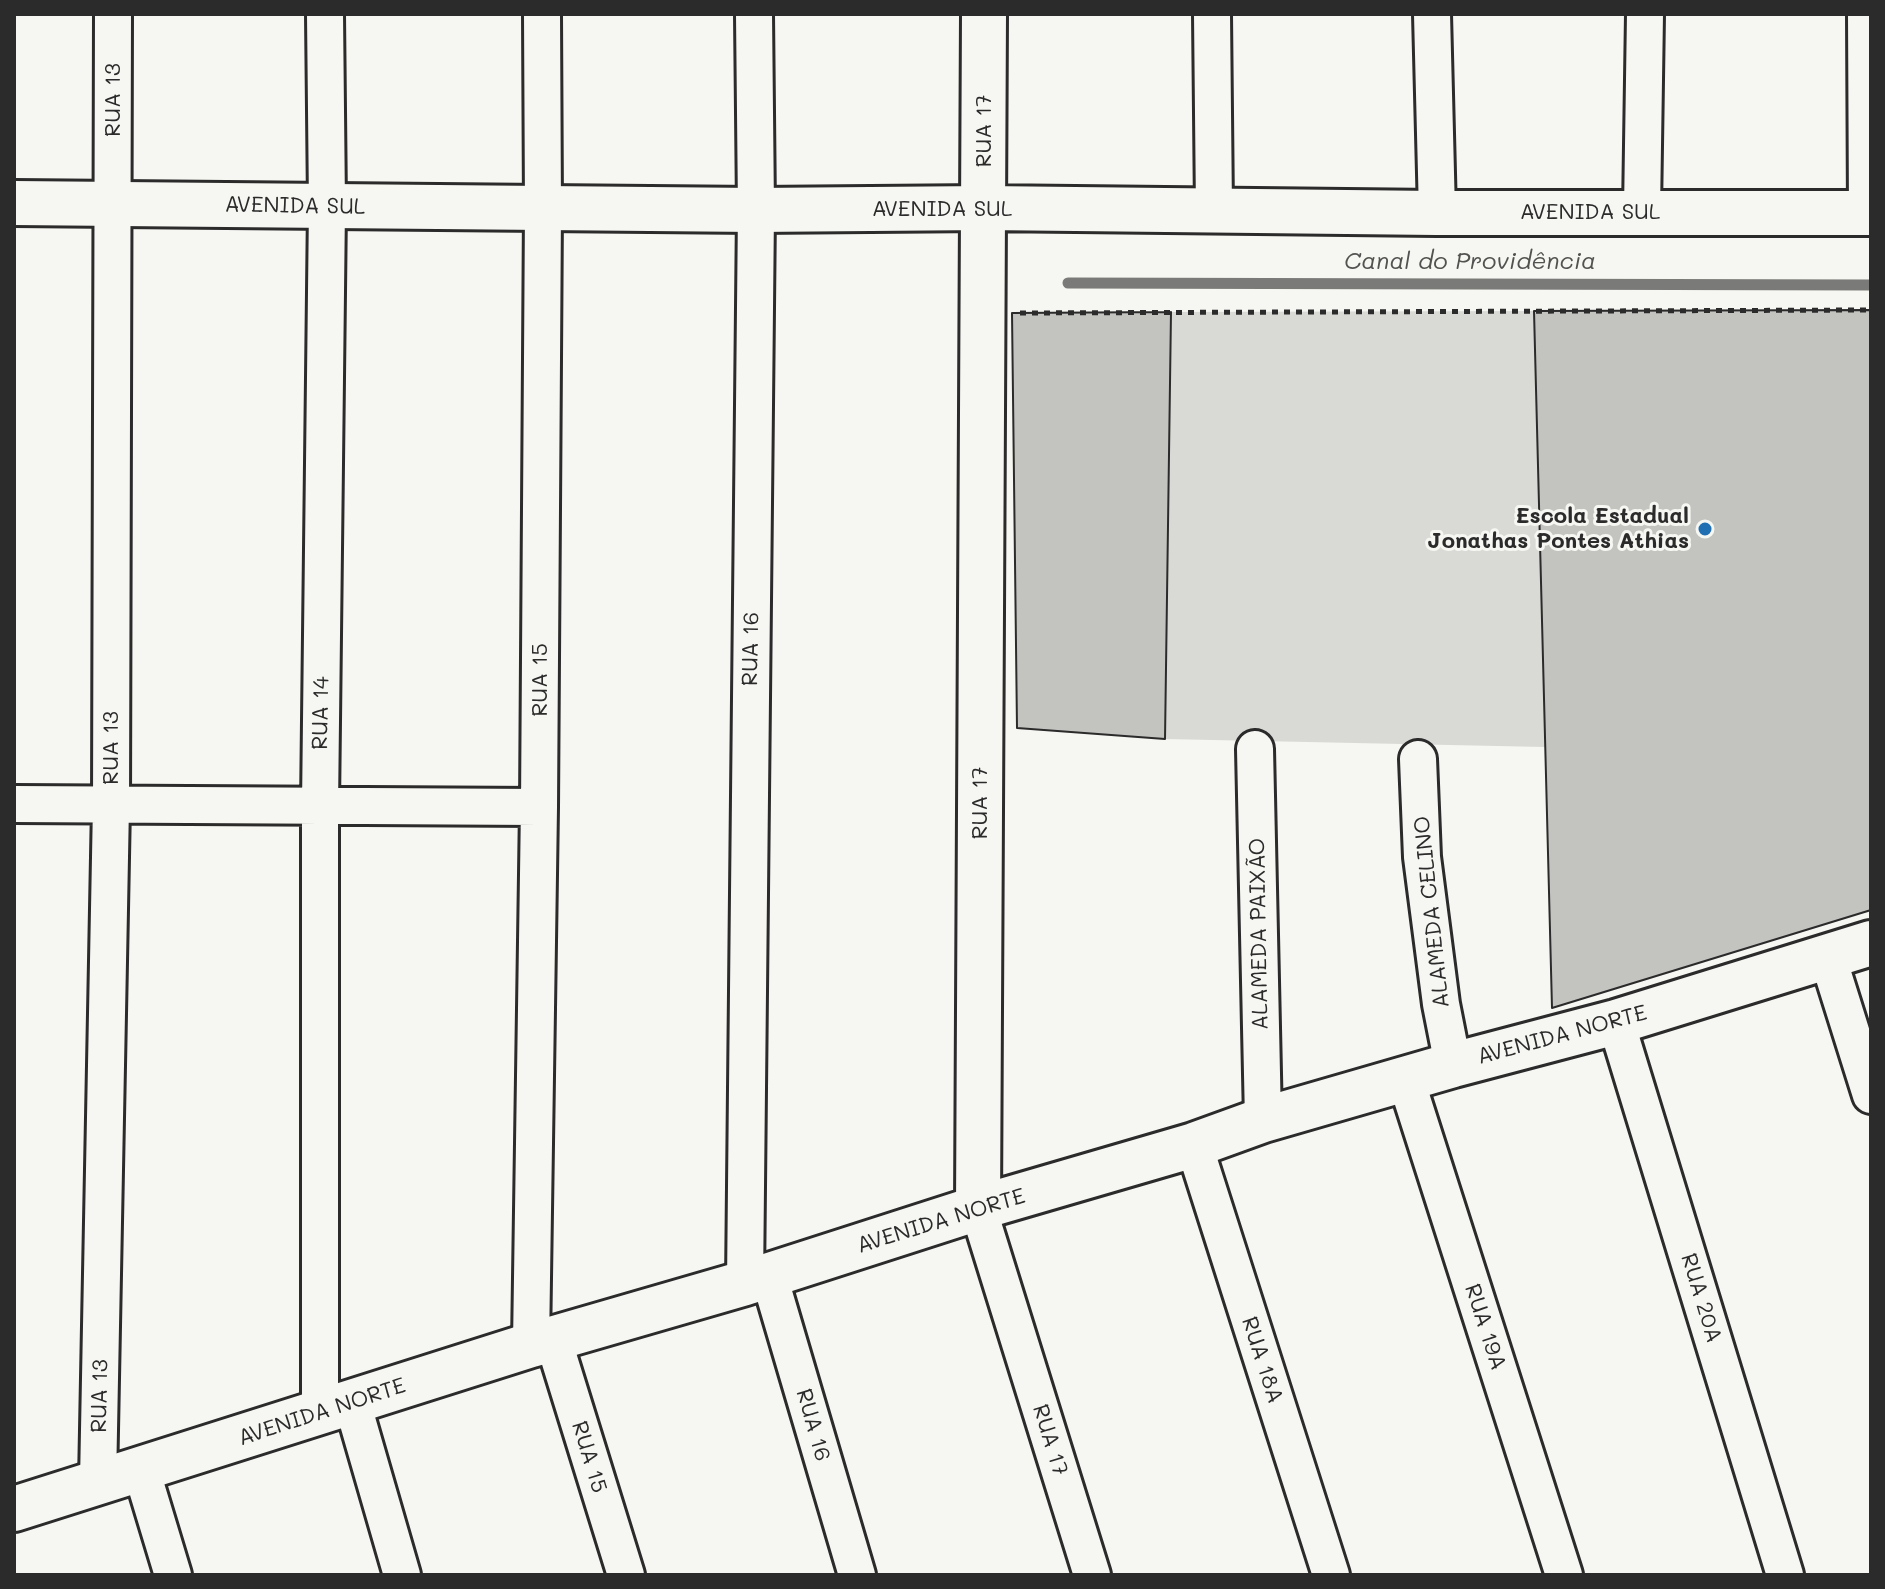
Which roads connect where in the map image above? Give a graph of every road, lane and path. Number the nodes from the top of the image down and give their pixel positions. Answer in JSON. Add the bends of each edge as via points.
{"nodes":[{"id":1,"x":113,"y":14,"type":"edge"},
{"id":2,"x":325,"y":14,"type":"edge"},
{"id":3,"x":542,"y":14,"type":"edge"},
{"id":4,"x":754,"y":14,"type":"edge"},
{"id":5,"x":984,"y":14,"type":"edge"},
{"id":6,"x":1212,"y":14,"type":"edge"},
{"id":7,"x":1432,"y":14,"type":"edge"},
{"id":8,"x":1645,"y":14,"type":"edge"},
{"id":9,"x":1866,"y":14,"type":"edge"},
{"id":10,"x":14,"y":203,"type":"edge"},
{"id":11,"x":113,"y":203,"type":"junction"},
{"id":12,"x":327,"y":206,"type":"junction"},
{"id":13,"x":985,"y":208,"type":"junction"},
{"id":14,"x":543,"y":209,"type":"junction"},
{"id":15,"x":756,"y":210,"type":"junction"},
{"id":16,"x":1214,"y":211,"type":"junction"},
{"id":17,"x":1642,"y":211,"type":"junction"},
{"id":18,"x":1437,"y":213,"type":"junction"},
{"id":19,"x":1869,"y":213,"type":"edge"},
{"id":20,"x":1871,"y":310,"type":"edge"},
{"id":21,"x":983,"y":313,"type":"junction"},
{"id":22,"x":1255,"y":749,"type":"dead end"},
{"id":23,"x":1418,"y":759,"type":"dead end"},
{"id":24,"x":14,"y":804,"type":"edge"},
{"id":25,"x":111,"y":805,"type":"junction"},
{"id":26,"x":320,"y":806,"type":"junction"},
{"id":27,"x":539,"y":807,"type":"junction"},
{"id":28,"x":1871,"y":943,"type":"edge"},
{"id":29,"x":1828,"y":958,"type":"junction"},
{"id":30,"x":1616,"y":1022,"type":"junction"},
{"id":31,"x":1453,"y":1065,"type":"junction"},
{"id":32,"x":1406,"y":1080,"type":"junction"},
{"id":33,"x":1871,"y":1095,"type":"edge"},
{"id":34,"x":1263,"y":1120,"type":"junction"},
{"id":35,"x":1194,"y":1145,"type":"junction"},
{"id":36,"x":978,"y":1208,"type":"junction"},
{"id":37,"x":757,"y":1280,"type":"junction"},
{"id":38,"x":542,"y":1342,"type":"junction"},
{"id":39,"x":336,"y":1408,"type":"junction"},
{"id":40,"x":141,"y":1469,"type":"junction"},
{"id":41,"x":98,"y":1482,"type":"junction"},
{"id":42,"x":14,"y":1509,"type":"edge"},
{"id":43,"x":173,"y":1575,"type":"edge"},
{"id":44,"x":402,"y":1575,"type":"edge"},
{"id":45,"x":626,"y":1575,"type":"edge"},
{"id":46,"x":857,"y":1575,"type":"edge"},
{"id":47,"x":1092,"y":1575,"type":"edge"},
{"id":48,"x":1331,"y":1575,"type":"edge"},
{"id":49,"x":1564,"y":1575,"type":"edge"},
{"id":50,"x":1785,"y":1575,"type":"edge"}],
"edges":[{"from":1,"to":11,"type":"street","name":"RUA 13"},
{"from":2,"to":12,"type":"street","name":"RUA 14"},
{"from":3,"to":14,"type":"street","name":"RUA 15"},
{"from":4,"to":15,"type":"street","name":"RUA 16"},
{"from":5,"to":13,"type":"street","name":"RUA 17"},
{"from":6,"to":16,"type":"street"},
{"from":7,"to":18,"type":"street"},
{"from":8,"to":17,"type":"street"},
{"from":9,"to":19,"type":"street"},
{"from":10,"to":11,"type":"street","name":"AVENIDA SUL"},
{"from":11,"to":12,"type":"street","name":"AVENIDA SUL"},
{"from":11,"to":25,"type":"street","name":"RUA 13"},
{"from":12,"to":14,"type":"street","name":"AVENIDA SUL"},
{"from":12,"to":26,"type":"street","name":"RUA 14"},
{"from":13,"to":15,"type":"street","name":"AVENIDA SUL"},
{"from":13,"to":16,"type":"street","name":"AVENIDA SUL"},
{"from":13,"to":21,"type":"street","name":"RUA 17"},
{"from":14,"to":15,"type":"street","name":"AVENIDA SUL"},
{"from":14,"to":27,"type":"street","name":"RUA 15"},
{"from":15,"to":37,"type":"street","name":"RUA 16"},
{"from":16,"to":18,"type":"street","name":"AVENIDA SUL"},
{"from":17,"to":18,"type":"street","name":"AVENIDA SUL"},
{"from":17,"to":19,"type":"street","name":"AVENIDA SUL"},
{"from":20,"to":21,"type":"path"},
{"from":21,"to":36,"type":"street","name":"RUA 17"},
{"from":22,"to":34,"type":"street","name":"ALAMEDA PAIXÃO"},
{"from":23,"to":31,"type":"street","name":"ALAMEDA CELINO","via":[[1422,857]]},
{"from":24,"to":25,"type":"street"},
{"from":25,"to":26,"type":"street"},
{"from":25,"to":41,"type":"street","name":"RUA 13"},
{"from":26,"to":27,"type":"street"},
{"from":26,"to":39,"type":"street","name":"RUA 14"},
{"from":27,"to":38,"type":"street","name":"RUA 15"},
{"from":28,"to":29,"type":"street","name":"AVENIDA NORTE"},
{"from":29,"to":30,"type":"street","name":"AVENIDA NORTE"},
{"from":29,"to":33,"type":"street"},
{"from":30,"to":31,"type":"street","name":"AVENIDA NORTE"},
{"from":30,"to":50,"type":"street","name":"RUA 20A"},
{"from":31,"to":32,"type":"street","name":"AVENIDA NORTE"},
{"from":32,"to":34,"type":"street","name":"AVENIDA NORTE"},
{"from":32,"to":49,"type":"street","name":"RUA 19A"},
{"from":34,"to":35,"type":"street","name":"AVENIDA NORTE"},
{"from":35,"to":36,"type":"street","name":"AVENIDA NORTE"},
{"from":35,"to":48,"type":"street","name":"RUA 18A"},
{"from":36,"to":37,"type":"street","name":"AVENIDA NORTE"},
{"from":36,"to":47,"type":"street","name":"RUA 17"},
{"from":37,"to":38,"type":"street","name":"AVENIDA NORTE"},
{"from":37,"to":46,"type":"street","name":"RUA 16"},
{"from":38,"to":39,"type":"street","name":"AVENIDA NORTE"},
{"from":38,"to":45,"type":"street","name":"RUA 15"},
{"from":39,"to":40,"type":"street","name":"AVENIDA NORTE"},
{"from":39,"to":44,"type":"street","name":"RUA 14"},
{"from":40,"to":41,"type":"street","name":"AVENIDA NORTE"},
{"from":40,"to":43,"type":"street"},
{"from":41,"to":42,"type":"street","name":"AVENIDA NORTE"}]}
